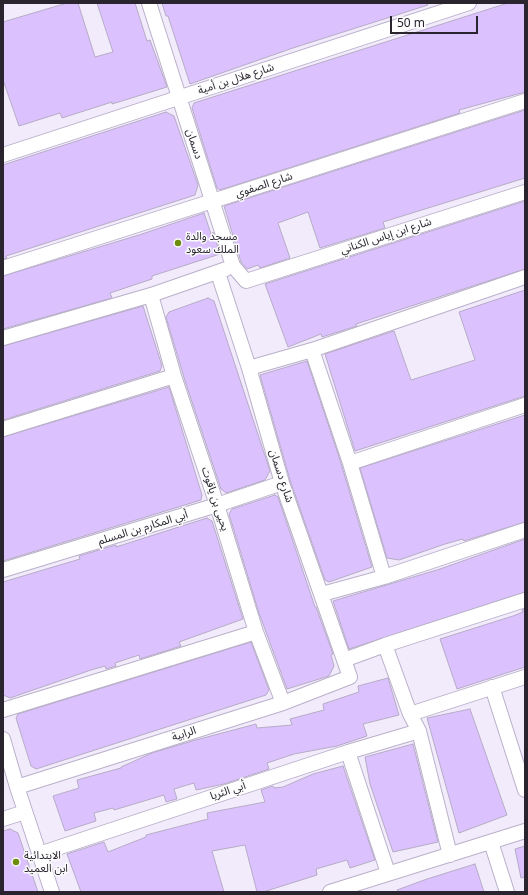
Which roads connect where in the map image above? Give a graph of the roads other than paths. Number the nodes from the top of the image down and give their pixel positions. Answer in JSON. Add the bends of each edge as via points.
{"nodes":[{"id":1,"x":149,"y":3,"type":"edge"},
{"id":2,"x":469,"y":3,"type":"edge"},
{"id":3,"x":179,"y":97,"type":"junction"},
{"id":4,"x":525,"y":101,"type":"edge"},
{"id":5,"x":3,"y":155,"type":"edge"},
{"id":6,"x":525,"y":192,"type":"edge"},
{"id":7,"x":212,"y":201,"type":"junction"},
{"id":8,"x":233,"y":266,"type":"junction"},
{"id":9,"x":3,"y":268,"type":"edge"},
{"id":10,"x":218,"y":273,"type":"junction"},
{"id":11,"x":525,"y":277,"type":"edge"},
{"id":12,"x":246,"y":280,"type":"joint"},
{"id":13,"x":151,"y":295,"type":"junction"},
{"id":14,"x":3,"y":338,"type":"edge"},
{"id":15,"x":312,"y":350,"type":"junction"},
{"id":16,"x":249,"y":368,"type":"junction"},
{"id":17,"x":174,"y":376,"type":"junction"},
{"id":18,"x":525,"y":405,"type":"edge"},
{"id":19,"x":3,"y":429,"type":"edge"},
{"id":20,"x":350,"y":463,"type":"junction"},
{"id":21,"x":282,"y":483,"type":"junction"},
{"id":22,"x":217,"y":505,"type":"junction"},
{"id":23,"x":525,"y":530,"type":"edge"},
{"id":24,"x":3,"y":570,"type":"edge"},
{"id":25,"x":384,"y":577,"type":"junction"},
{"id":26,"x":322,"y":594,"type":"junction"},
{"id":27,"x":525,"y":600,"type":"edge"},
{"id":28,"x":256,"y":632,"type":"junction"},
{"id":29,"x":385,"y":645,"type":"junction"},
{"id":30,"x":344,"y":660,"type":"junction"},
{"id":31,"x":350,"y":677,"type":"joint"},
{"id":32,"x":525,"y":677,"type":"edge"},
{"id":33,"x":492,"y":687,"type":"junction"},
{"id":34,"x":283,"y":702,"type":"junction"},
{"id":35,"x":3,"y":710,"type":"edge"},
{"id":36,"x":410,"y":714,"type":"junction"},
{"id":37,"x":418,"y":731,"type":"junction"},
{"id":38,"x":4,"y":746,"type":"edge"},
{"id":39,"x":348,"y":752,"type":"junction"},
{"id":40,"x":17,"y":787,"type":"junction"},
{"id":41,"x":525,"y":790,"type":"edge"},
{"id":42,"x":25,"y":812,"type":"junction"},
{"id":43,"x":3,"y":819,"type":"edge"},
{"id":44,"x":525,"y":831,"type":"edge"},
{"id":45,"x":491,"y":842,"type":"junction"},
{"id":46,"x":39,"y":854,"type":"junction"},
{"id":47,"x":450,"y":855,"type":"junction"},
{"id":48,"x":388,"y":873,"type":"junction"},
{"id":49,"x":52,"y":892,"type":"edge"},
{"id":50,"x":330,"y":892,"type":"edge"},
{"id":51,"x":507,"y":892,"type":"edge"}],
"edges":[{"from":1,"to":3,"type":"street","name":"دسمان"},
{"from":2,"to":3,"type":"street","name":"شارع هلال بن أمية"},
{"from":3,"to":5,"type":"street","name":"شارع هلال بن أمية"},
{"from":3,"to":7,"type":"street","name":"دسمان"},
{"from":4,"to":7,"type":"street","name":"شارع الصفوي"},
{"from":6,"to":12,"type":"street","name":"شارع ابن إياس الكناني"},
{"from":7,"to":8,"type":"street","name":"دسمان"},
{"from":7,"to":9,"type":"street","name":"شارع الصفوي"},
{"from":8,"to":10,"type":"street"},
{"from":8,"to":12,"type":"street","name":"دسمان"},
{"from":10,"to":13,"type":"street"},
{"from":10,"to":16,"type":"street","name":"شارع دسمان"},
{"from":11,"to":15,"type":"street"},
{"from":13,"to":14,"type":"street"},
{"from":13,"to":17,"type":"street","name":"يحيى بن ياقوت"},
{"from":15,"to":16,"type":"street"},
{"from":15,"to":20,"type":"street"},
{"from":16,"to":21,"type":"street","name":"شارع دسمان"},
{"from":17,"to":19,"type":"street"},
{"from":17,"to":22,"type":"street","name":"يحيى بن ياقوت"},
{"from":18,"to":20,"type":"street"},
{"from":20,"to":25,"type":"street"},
{"from":21,"to":22,"type":"street","name":"أبي المكارم بن المسلم"},
{"from":21,"to":26,"type":"street","name":"شارع دسمان"},
{"from":22,"to":24,"type":"street","name":"أبي المكارم بن المسلم"},
{"from":22,"to":28,"type":"street","name":"يحيى بن ياقوت"},
{"from":23,"to":25,"type":"street"},
{"from":25,"to":26,"type":"street"},
{"from":26,"to":30,"type":"street","name":"شارع دسمان"},
{"from":27,"to":29,"type":"street"},
{"from":28,"to":34,"type":"street","name":"يحيى بن ياقوت"},
{"from":28,"to":35,"type":"street"},
{"from":29,"to":30,"type":"street"},
{"from":29,"to":36,"type":"street"},
{"from":30,"to":31,"type":"street","name":"شارع دسمان"},
{"from":31,"to":34,"type":"street","name":"الرابية"},
{"from":32,"to":33,"type":"street"},
{"from":33,"to":36,"type":"street"},
{"from":33,"to":41,"type":"street"},
{"from":34,"to":40,"type":"street","name":"الرابية"},
{"from":36,"to":37,"type":"street"},
{"from":37,"to":39,"type":"street","name":"أبي الثريا"},
{"from":37,"to":47,"type":"street"},
{"from":38,"to":40,"type":"street"},
{"from":39,"to":46,"type":"street","name":"أبي الثريا"},
{"from":39,"to":48,"type":"street"},
{"from":40,"to":42,"type":"street"},
{"from":42,"to":43,"type":"street"},
{"from":42,"to":46,"type":"street"},
{"from":44,"to":45,"type":"street"},
{"from":45,"to":47,"type":"street"},
{"from":45,"to":51,"type":"street"},
{"from":46,"to":49,"type":"street"},
{"from":47,"to":48,"type":"street"},
{"from":48,"to":50,"type":"street"}]}
